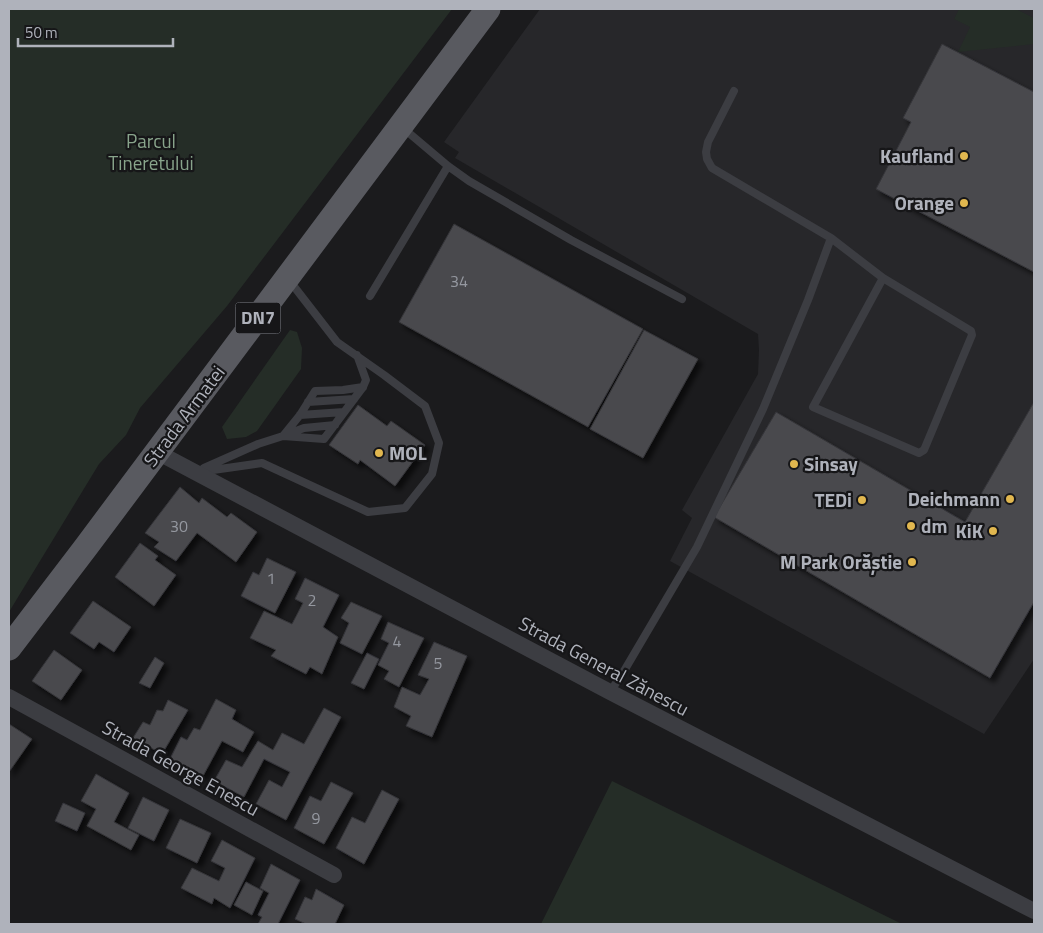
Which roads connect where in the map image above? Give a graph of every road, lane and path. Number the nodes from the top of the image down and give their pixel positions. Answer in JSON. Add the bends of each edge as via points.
{"nodes":[{"id":1,"x":488,"y":9,"type":"edge"},
{"id":2,"x":734,"y":91,"type":"dead end"},
{"id":3,"x":400,"y":126,"type":"junction"},
{"id":4,"x":448,"y":166,"type":"junction"},
{"id":5,"x":831,"y":238,"type":"junction"},
{"id":6,"x":287,"y":278,"type":"junction"},
{"id":7,"x":882,"y":278,"type":"junction"},
{"id":8,"x":370,"y":296,"type":"dead end"},
{"id":9,"x":682,"y":299,"type":"dead end"},
{"id":10,"x":357,"y":355,"type":"junction"},
{"id":11,"x":363,"y":388,"type":"junction"},
{"id":12,"x":354,"y":400,"type":"junction"},
{"id":13,"x":308,"y":402,"type":"junction"},
{"id":14,"x":344,"y":412,"type":"junction"},
{"id":15,"x":300,"y":415,"type":"junction"},
{"id":16,"x":335,"y":425,"type":"junction"},
{"id":17,"x":283,"y":436,"type":"junction"},
{"id":18,"x":156,"y":452,"type":"junction"},
{"id":19,"x":195,"y":472,"type":"junction"},
{"id":20,"x":9,"y":648,"type":"edge"},
{"id":21,"x":610,"y":692,"type":"junction"},
{"id":22,"x":9,"y":697,"type":"edge"},
{"id":23,"x":334,"y":875,"type":"dead end"},
{"id":24,"x":1034,"y":911,"type":"edge"}],
"edges":[{"from":1,"to":3,"type":"main road","number":"DN7"},
{"from":2,"to":5,"type":"lane","via":[[708,142],[709,165]]},
{"from":3,"to":4,"type":"lane"},
{"from":3,"to":6,"type":"main road","name":"Strada Armatei","number":"DN7"},
{"from":4,"to":8,"type":"lane"},
{"from":4,"to":9,"type":"lane","via":[[571,240]]},
{"from":5,"to":7,"type":"lane"},
{"from":5,"to":21,"type":"lane","via":[[763,410],[697,547]]},
{"from":6,"to":10,"type":"lane","via":[[337,342]]},
{"from":6,"to":18,"type":"main road","name":"Strada Armatei","number":"DN7"},
{"from":7,"to":7,"type":"lane","via":[[971,331],[972,335],[924,450],[919,453],[813,406]]},
{"from":10,"to":11,"type":"lane","via":[[366,380]]},
{"from":10,"to":19,"type":"lane","via":[[425,406],[439,443],[432,474],[405,508],[368,512],[262,463]]},
{"from":11,"to":12,"type":"lane"},
{"from":11,"to":13,"type":"lane","via":[[316,392]]},
{"from":12,"to":13,"type":"lane"},
{"from":12,"to":14,"type":"lane"},
{"from":13,"to":15,"type":"lane"},
{"from":14,"to":15,"type":"lane"},
{"from":14,"to":16,"type":"lane"},
{"from":15,"to":17,"type":"lane"},
{"from":16,"to":17,"type":"lane","via":[[304,428]]},
{"from":16,"to":17,"type":"lane","via":[[324,439]]},
{"from":17,"to":19,"type":"lane"},
{"from":18,"to":19,"type":"street","name":"Strada General Zănescu"},
{"from":18,"to":20,"type":"main road","name":"Strada Armatei","number":"DN7"},
{"from":19,"to":21,"type":"street","name":"Strada General Zănescu"},
{"from":21,"to":24,"type":"street","name":"Strada General Zănescu"},
{"from":22,"to":23,"type":"street","name":"Strada George Enescu"}]}
